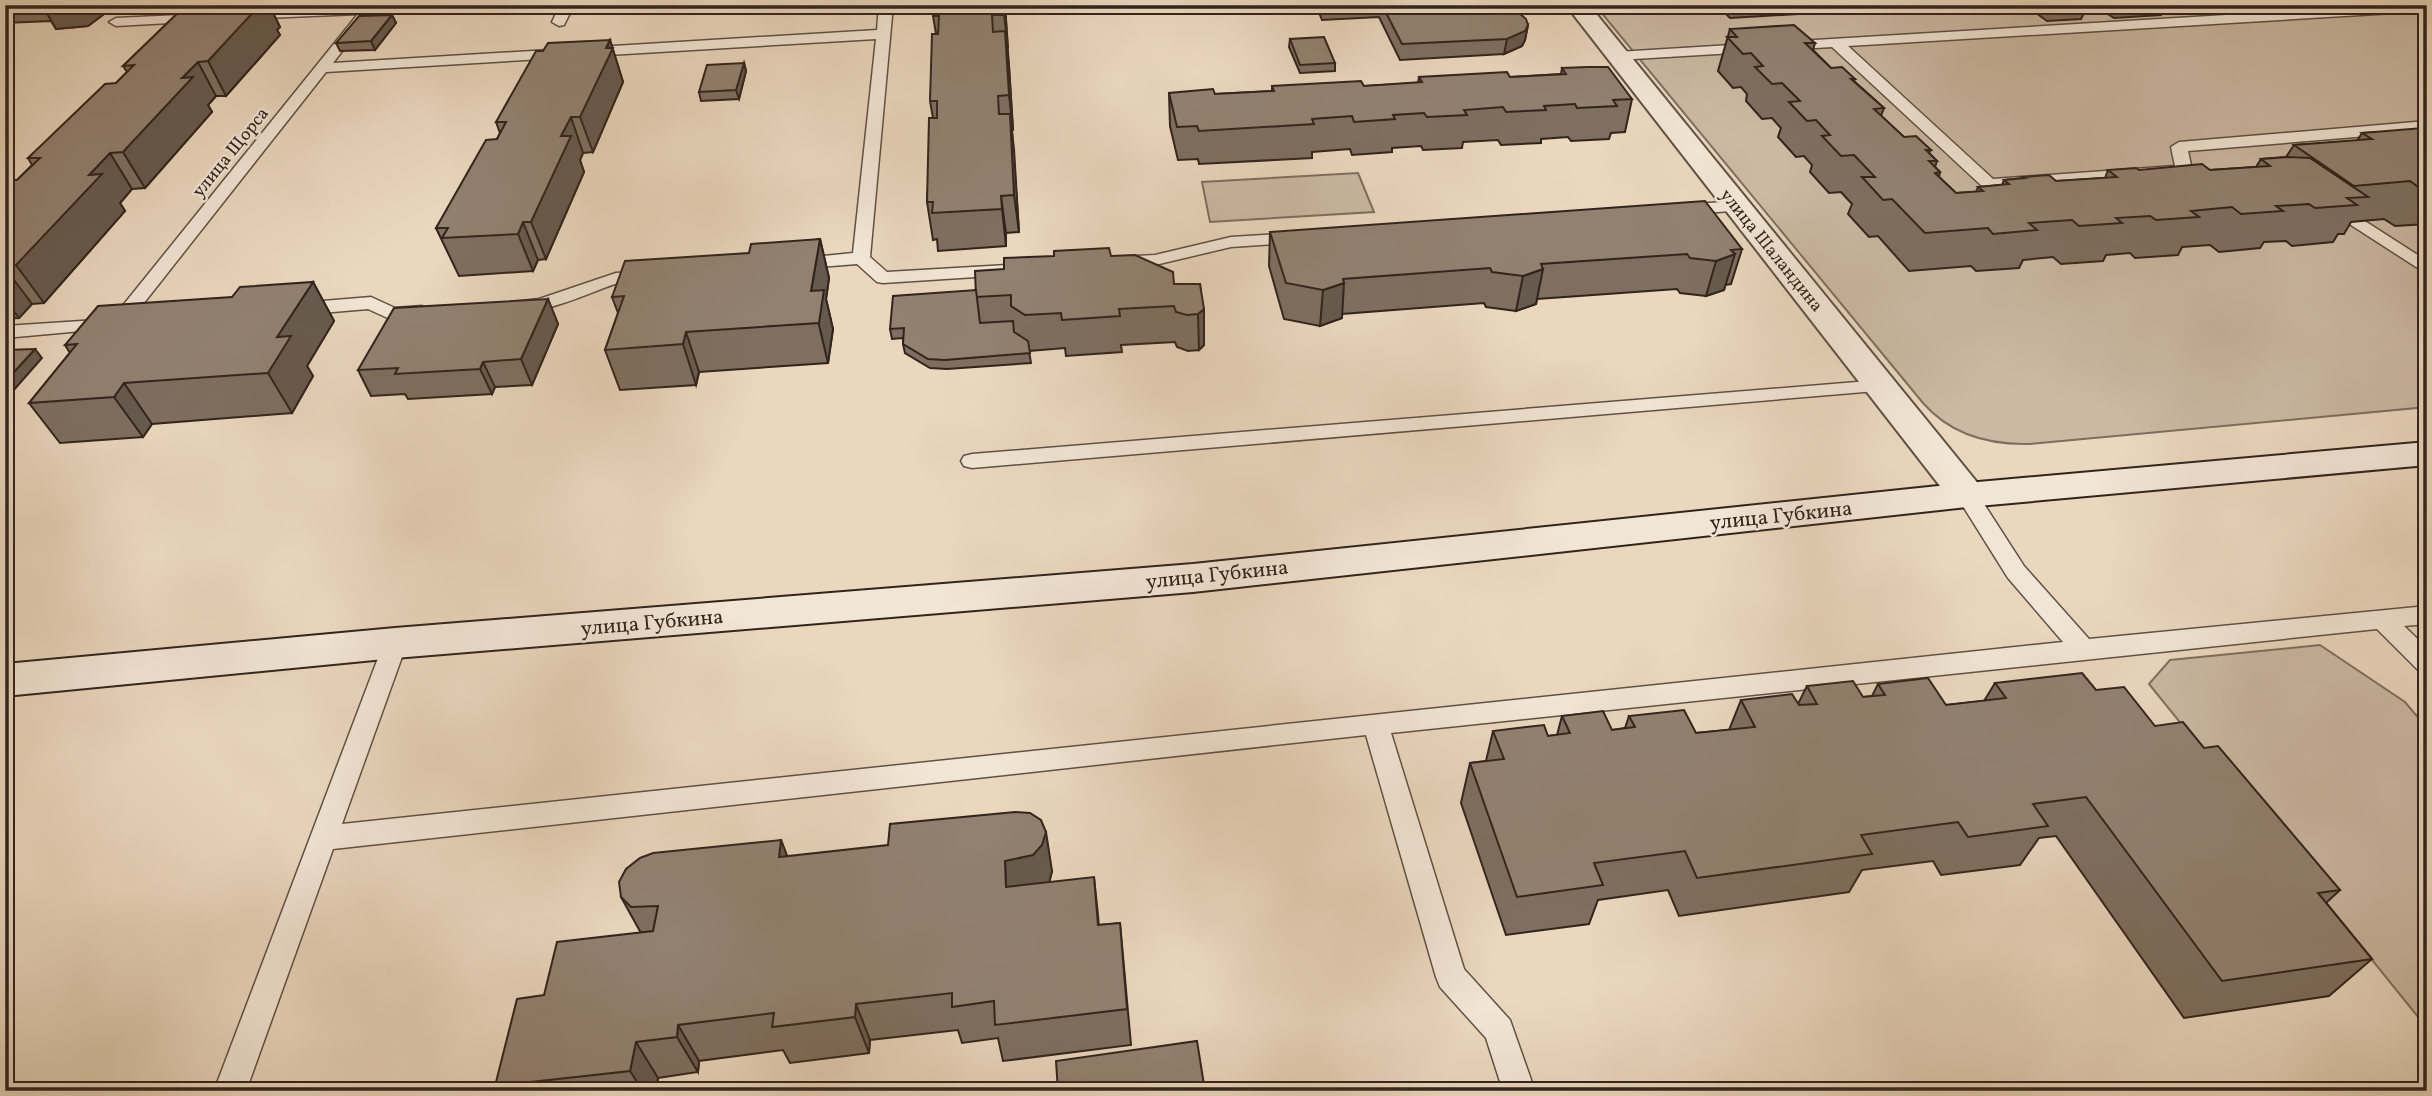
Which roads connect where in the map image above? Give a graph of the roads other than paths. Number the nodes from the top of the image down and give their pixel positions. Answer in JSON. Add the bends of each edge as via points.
{"nodes":[{"id":1,"x":567,"y":5,"type":"edge"},
{"id":2,"x":886,"y":5,"type":"edge"},
{"id":3,"x":1577,"y":5,"type":"edge"},
{"id":4,"x":371,"y":7,"type":"edge"},
{"id":5,"x":2427,"y":7,"type":"edge"},
{"id":6,"x":117,"y":22,"type":"dead end"},
{"id":7,"x":559,"y":22,"type":"dead end"},
{"id":8,"x":883,"y":34,"type":"junction"},
{"id":9,"x":1837,"y":44,"type":"junction"},
{"id":10,"x":322,"y":68,"type":"junction"},
{"id":11,"x":1624,"y":73,"type":"junction"},
{"id":12,"x":2427,"y":126,"type":"edge"},
{"id":13,"x":2242,"y":141,"type":"junction"},
{"id":14,"x":2265,"y":158,"type":"edge"},
{"id":15,"x":1737,"y":206,"type":"junction"},
{"id":16,"x":1660,"y":212,"type":"edge"},
{"id":17,"x":2357,"y":221,"type":"edge"},
{"id":18,"x":1312,"y":237,"type":"edge"},
{"id":19,"x":861,"y":258,"type":"junction"},
{"id":20,"x":1101,"y":264,"type":"edge"},
{"id":21,"x":779,"y":265,"type":"edge"},
{"id":22,"x":1019,"y":269,"type":"edge"},
{"id":23,"x":2427,"y":269,"type":"edge"},
{"id":24,"x":671,"y":274,"type":"edge"},
{"id":25,"x":501,"y":307,"type":"edge"},
{"id":26,"x":278,"y":310,"type":"edge"},
{"id":27,"x":447,"y":310,"type":"edge"},
{"id":28,"x":145,"y":321,"type":"edge"},
{"id":29,"x":118,"y":323,"type":"junction"},
{"id":30,"x":5,"y":332,"type":"edge"},
{"id":31,"x":1881,"y":386,"type":"junction"},
{"id":32,"x":2427,"y":453,"type":"edge"},
{"id":33,"x":972,"y":461,"type":"dead end"},
{"id":34,"x":1967,"y":495,"type":"junction"},
{"id":35,"x":2427,"y":615,"type":"edge"},
{"id":36,"x":2382,"y":619,"type":"junction"},
{"id":37,"x":395,"y":643,"type":"junction"},
{"id":38,"x":2083,"y":649,"type":"junction"},
{"id":39,"x":2427,"y":663,"type":"edge"},
{"id":40,"x":5,"y":680,"type":"edge"},
{"id":41,"x":1376,"y":723,"type":"junction"},
{"id":42,"x":323,"y":838,"type":"junction"},
{"id":43,"x":230,"y":1091,"type":"edge"},
{"id":44,"x":1519,"y":1091,"type":"edge"}],
"edges":[{"from":1,"to":7,"type":"lane"},
{"from":2,"to":8,"type":"lane"},
{"from":3,"to":11,"type":"main road","name":"улица Шаландина"},
{"from":4,"to":6,"type":"lane"},
{"from":4,"to":10,"type":"lane","name":"улица Щорса"},
{"from":5,"to":9,"type":"lane"},
{"from":8,"to":10,"type":"lane"},
{"from":8,"to":19,"type":"lane"},
{"from":9,"to":11,"type":"lane"},
{"from":9,"to":13,"type":"lane","via":[[1989,184],[2185,170],[2179,146]]},
{"from":10,"to":29,"type":"lane","name":"улица Щорса"},
{"from":11,"to":15,"type":"main road","name":"улица Шаландина"},
{"from":12,"to":13,"type":"lane"},
{"from":13,"to":14,"type":"lane"},
{"from":15,"to":16,"type":"lane"},
{"from":15,"to":31,"type":"main road","name":"улица Шаландина"},
{"from":17,"to":23,"type":"lane"},
{"from":18,"to":20,"type":"lane","via":[[1231,242],[1155,260]]},
{"from":19,"to":21,"type":"lane"},
{"from":19,"to":22,"type":"lane","via":[[883,278]]},
{"from":24,"to":25,"type":"lane","via":[[616,278],[542,304]]},
{"from":26,"to":27,"type":"lane","via":[[371,303],[392,314]]},
{"from":28,"to":29,"type":"lane"},
{"from":29,"to":30,"type":"lane"},
{"from":31,"to":33,"type":"lane"},
{"from":31,"to":34,"type":"main road","name":"улица Шаландина"},
{"from":32,"to":34,"type":"main road","name":"улица Губкина"},
{"from":34,"to":37,"type":"main road","name":"улица Губкина","via":[[1193,578]]},
{"from":34,"to":38,"type":"lane","via":[[2017,572]]},
{"from":35,"to":36,"type":"lane"},
{"from":36,"to":38,"type":"lane"},
{"from":36,"to":39,"type":"lane"},
{"from":37,"to":40,"type":"main road","name":"улица Губкина"},
{"from":37,"to":42,"type":"lane"},
{"from":38,"to":41,"type":"lane"},
{"from":41,"to":42,"type":"lane"},
{"from":41,"to":44,"type":"lane","via":[[1451,977],[1499,1030]]},
{"from":42,"to":43,"type":"lane"}]}
